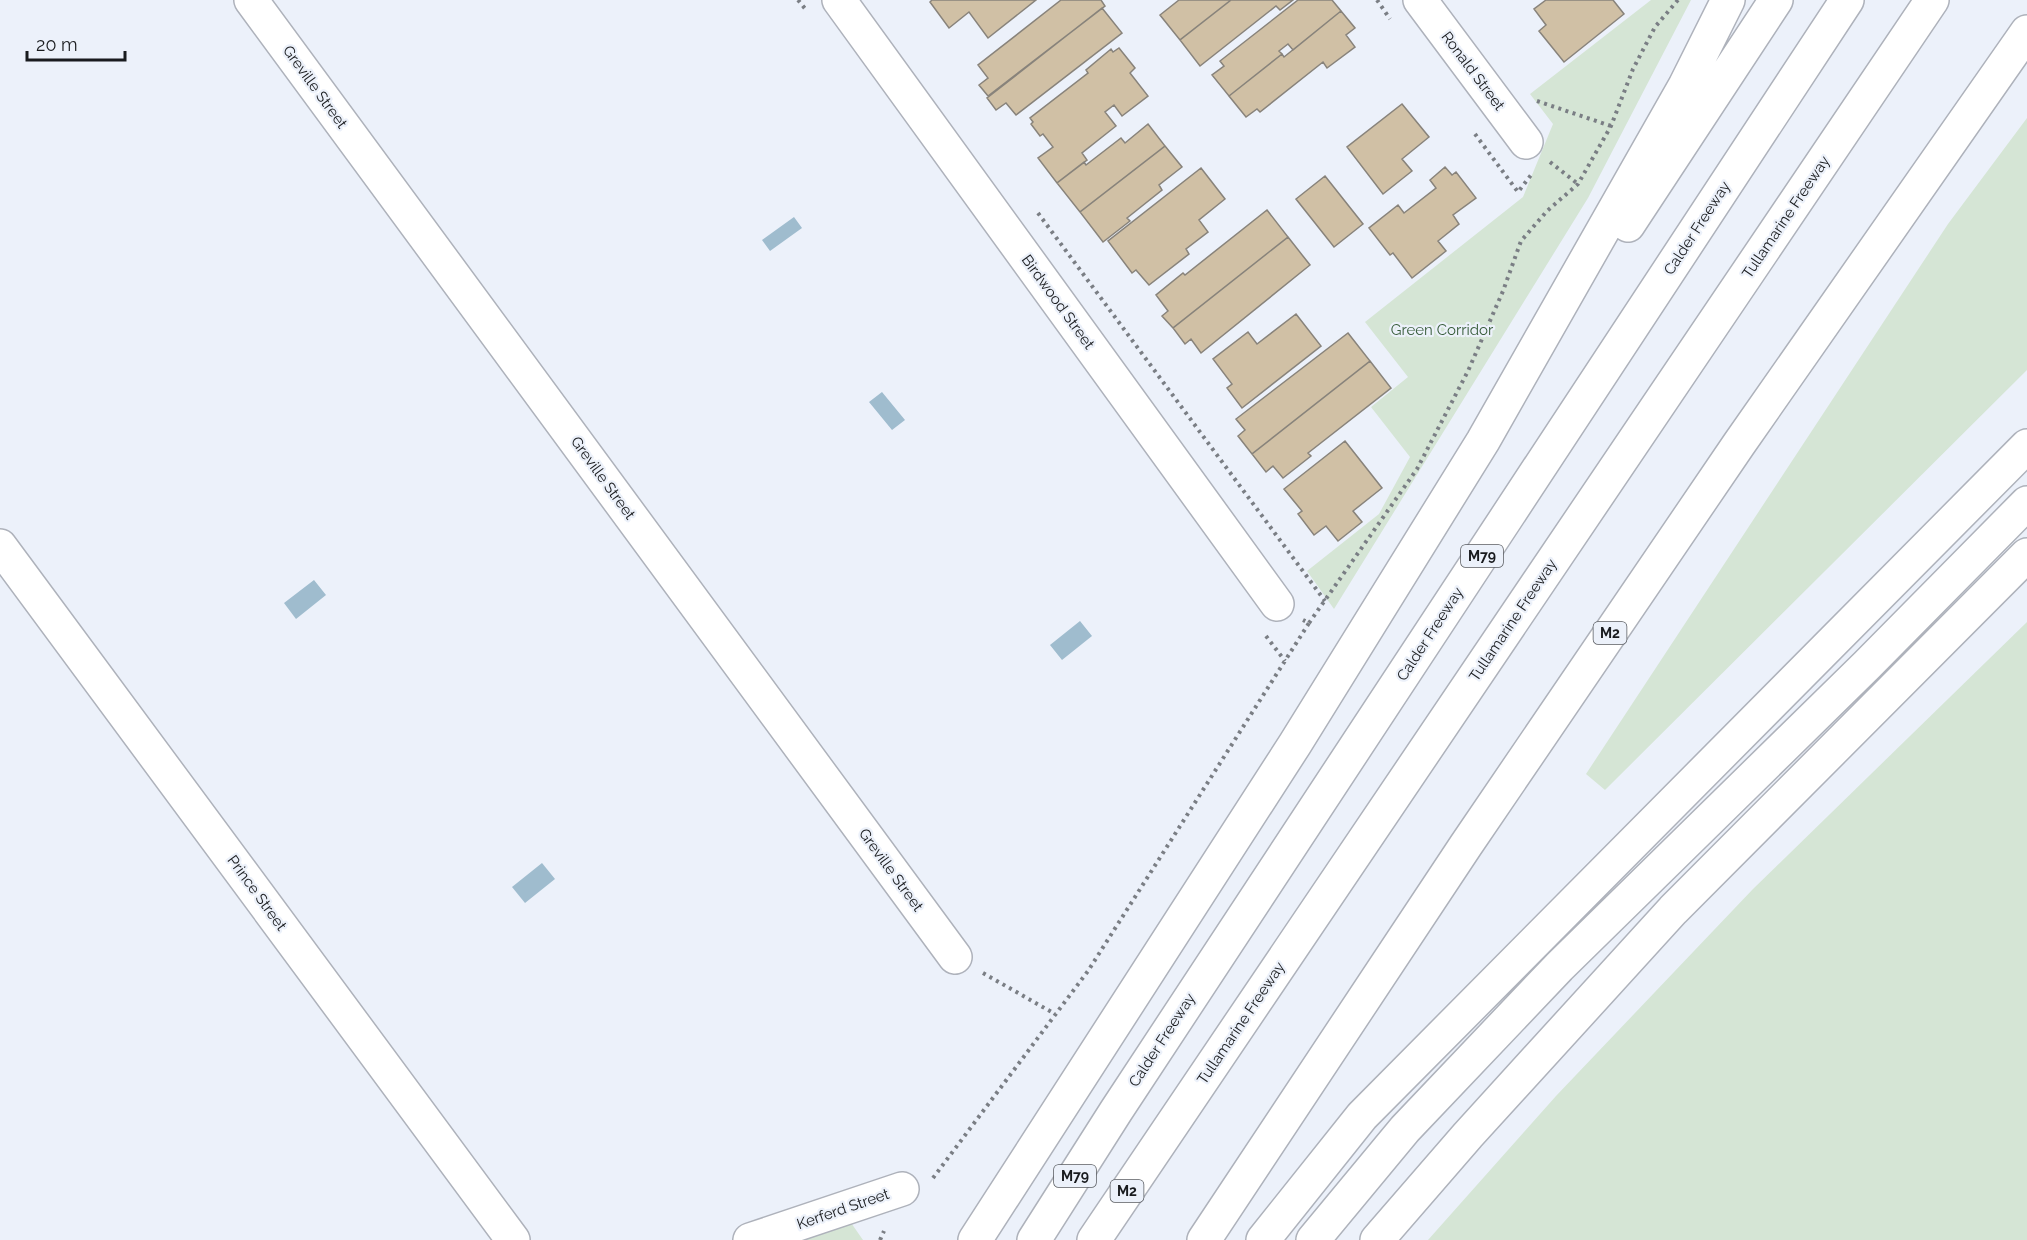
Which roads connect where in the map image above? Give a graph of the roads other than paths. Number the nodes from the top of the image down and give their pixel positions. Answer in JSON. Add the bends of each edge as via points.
{"nodes":[{"id":1,"x":251,"y":0,"type":"edge"},
{"id":2,"x":839,"y":0,"type":"edge"},
{"id":3,"x":1420,"y":0,"type":"edge"},
{"id":4,"x":1728,"y":0,"type":"edge"},
{"id":5,"x":1776,"y":0,"type":"edge"},
{"id":6,"x":1847,"y":0,"type":"edge"},
{"id":7,"x":1932,"y":0,"type":"edge"},
{"id":8,"x":2027,"y":32,"type":"edge"},
{"id":9,"x":1526,"y":142,"type":"dead end"},
{"id":10,"x":1483,"y":441,"type":"junction"},
{"id":11,"x":2027,"y":446,"type":"edge"},
{"id":12,"x":2027,"y":503,"type":"edge"},
{"id":13,"x":0,"y":546,"type":"edge"},
{"id":14,"x":2027,"y":555,"type":"edge"},
{"id":15,"x":1277,"y":604,"type":"road end"},
{"id":16,"x":954,"y":957,"type":"road end"},
{"id":17,"x":902,"y":1189,"type":"road end"},
{"id":18,"x":513,"y":1240,"type":"edge"},
{"id":19,"x":750,"y":1240,"type":"edge"},
{"id":20,"x":975,"y":1240,"type":"edge"},
{"id":21,"x":1034,"y":1240,"type":"edge"},
{"id":22,"x":1094,"y":1240,"type":"edge"},
{"id":23,"x":1204,"y":1240,"type":"edge"},
{"id":24,"x":1263,"y":1240,"type":"edge"},
{"id":25,"x":1312,"y":1240,"type":"edge"},
{"id":26,"x":1377,"y":1240,"type":"edge"}],
"edges":[{"from":1,"to":16,"type":"main road","name":"Greville Street"},
{"from":2,"to":15,"type":"main road","name":"Birdwood Street"},
{"from":3,"to":9,"type":"main road","name":"Ronald Street"},
{"from":4,"to":10,"type":"main road","via":[[1685,86]]},
{"from":5,"to":10,"type":"main road"},
{"from":6,"to":21,"type":"main road","name":"Calder Freeway","number":"M79"},
{"from":7,"to":22,"type":"main road","name":"Tullamarine Freeway","number":"M2"},
{"from":8,"to":23,"type":"main road","number":"M2","via":[[1739,444]]},
{"from":10,"to":20,"type":"main road","via":[[1302,734]]},
{"from":11,"to":24,"type":"main road","via":[[1362,1116]]},
{"from":12,"to":25,"type":"main road","via":[[1558,967],[1405,1129]]},
{"from":13,"to":18,"type":"main road","name":"Prince Street"},
{"from":14,"to":26,"type":"main road","via":[[1673,910]]},
{"from":17,"to":19,"type":"main road","name":"Kerferd Street"}]}
